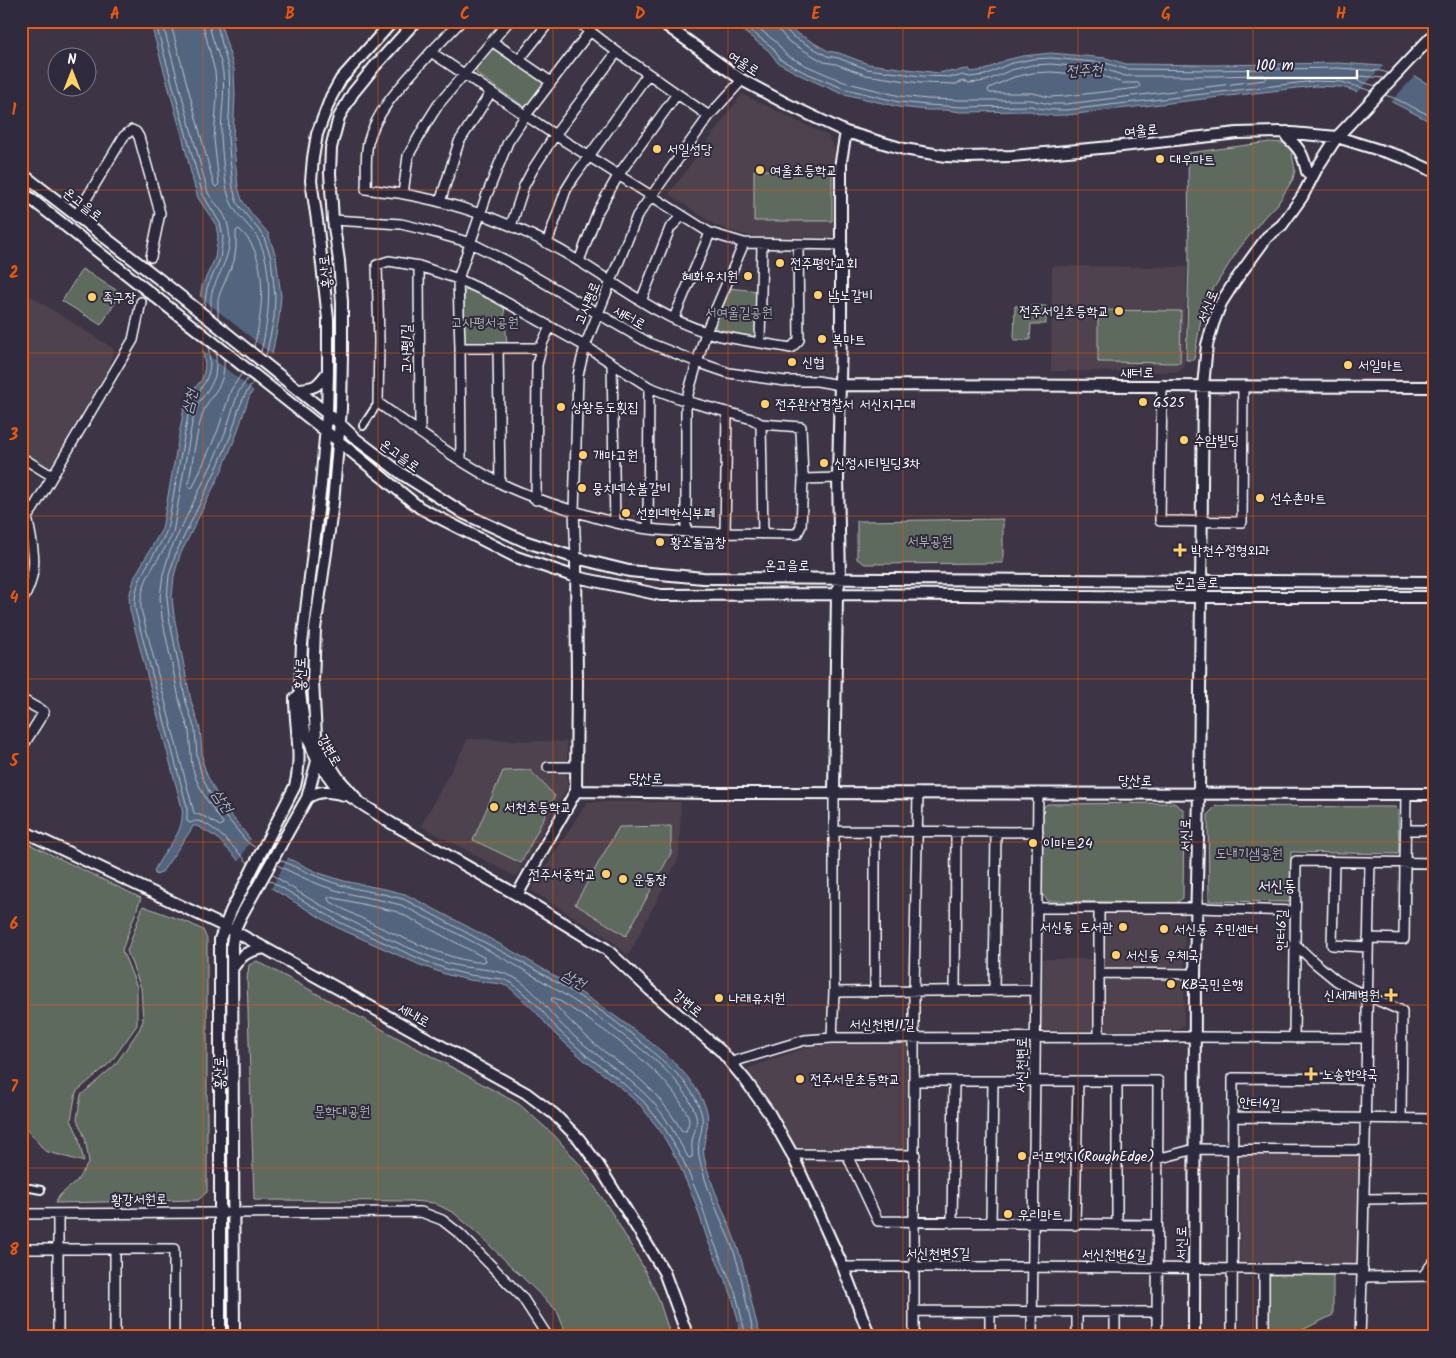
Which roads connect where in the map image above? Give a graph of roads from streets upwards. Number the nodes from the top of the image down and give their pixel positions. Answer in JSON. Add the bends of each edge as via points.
{"nodes":[{"id":1,"x":393,"y":21,"type":"edge"},
{"id":2,"x":416,"y":21,"type":"edge"},
{"id":3,"x":461,"y":21,"type":"edge"},
{"id":4,"x":509,"y":21,"type":"edge"},
{"id":5,"x":550,"y":21,"type":"edge"},
{"id":6,"x":577,"y":21,"type":"edge"},
{"id":7,"x":660,"y":21,"type":"edge"},
{"id":8,"x":590,"y":31,"type":"junction"},
{"id":9,"x":1434,"y":33,"type":"edge"},
{"id":10,"x":493,"y":42,"type":"junction"},
{"id":11,"x":431,"y":52,"type":"junction"},
{"id":12,"x":617,"y":52,"type":"junction"},
{"id":13,"x":519,"y":60,"type":"junction"},
{"id":14,"x":648,"y":74,"type":"junction"},
{"id":15,"x":464,"y":75,"type":"junction"},
{"id":16,"x":742,"y":80,"type":"junction"},
{"id":17,"x":551,"y":82,"type":"junction"},
{"id":18,"x":491,"y":92,"type":"junction"},
{"id":19,"x":677,"y":94,"type":"junction"},
{"id":20,"x":526,"y":115,"type":"junction"},
{"id":21,"x":709,"y":116,"type":"junction"},
{"id":22,"x":846,"y":132,"type":"junction"},
{"id":23,"x":1287,"y":132,"type":"junction"},
{"id":24,"x":555,"y":135,"type":"junction"},
{"id":25,"x":1337,"y":137,"type":"junction"},
{"id":26,"x":590,"y":156,"type":"junction"},
{"id":27,"x":1435,"y":172,"type":"edge"},
{"id":28,"x":21,"y":173,"type":"edge"},
{"id":29,"x":619,"y":174,"type":"junction"},
{"id":30,"x":1313,"y":175,"type":"junction"},
{"id":31,"x":21,"y":191,"type":"edge"},
{"id":32,"x":402,"y":194,"type":"junction"},
{"id":33,"x":651,"y":195,"type":"junction"},
{"id":34,"x":440,"y":202,"type":"junction"},
{"id":35,"x":480,"y":213,"type":"junction"},
{"id":36,"x":76,"y":216,"type":"junction"},
{"id":37,"x":682,"y":216,"type":"junction"},
{"id":38,"x":332,"y":220,"type":"junction"},
{"id":39,"x":511,"y":226,"type":"junction"},
{"id":40,"x":710,"y":233,"type":"junction"},
{"id":41,"x":470,"y":243,"type":"junction"},
{"id":42,"x":547,"y":243,"type":"junction"},
{"id":43,"x":744,"y":243,"type":"junction"},
{"id":44,"x":112,"y":244,"type":"junction"},
{"id":45,"x":762,"y":244,"type":"junction"},
{"id":46,"x":798,"y":245,"type":"junction"},
{"id":47,"x":842,"y":245,"type":"junction"},
{"id":48,"x":104,"y":256,"type":"junction"},
{"id":49,"x":151,"y":257,"type":"tunnel mouth"},
{"id":50,"x":579,"y":261,"type":"junction"},
{"id":51,"x":419,"y":266,"type":"junction"},
{"id":52,"x":458,"y":279,"type":"junction"},
{"id":53,"x":611,"y":282,"type":"junction"},
{"id":54,"x":641,"y":301,"type":"junction"},
{"id":55,"x":141,"y":302,"type":"tunnel mouth"},
{"id":56,"x":597,"y":313,"type":"junction"},
{"id":57,"x":674,"y":318,"type":"junction"},
{"id":58,"x":550,"y":327,"type":"junction"},
{"id":59,"x":706,"y":332,"type":"junction"},
{"id":60,"x":760,"y":343,"type":"junction"},
{"id":61,"x":585,"y":346,"type":"junction"},
{"id":62,"x":460,"y":348,"type":"junction"},
{"id":63,"x":498,"y":348,"type":"junction"},
{"id":64,"x":541,"y":348,"type":"junction"},
{"id":65,"x":698,"y":362,"type":"junction"},
{"id":66,"x":612,"y":364,"type":"junction"},
{"id":67,"x":328,"y":372,"type":"junction"},
{"id":68,"x":840,"y":385,"type":"junction"},
{"id":69,"x":1162,"y":385,"type":"junction"},
{"id":70,"x":1203,"y":386,"type":"junction"},
{"id":71,"x":1243,"y":386,"type":"junction"},
{"id":72,"x":649,"y":387,"type":"junction"},
{"id":73,"x":1435,"y":387,"type":"edge"},
{"id":74,"x":298,"y":389,"type":"junction"},
{"id":75,"x":686,"y":401,"type":"junction"},
{"id":76,"x":378,"y":404,"type":"junction"},
{"id":77,"x":728,"y":412,"type":"junction"},
{"id":78,"x":327,"y":414,"type":"junction"},
{"id":79,"x":339,"y":423,"type":"junction"},
{"id":80,"x":762,"y":424,"type":"junction"},
{"id":81,"x":363,"y":426,"type":"dead end"},
{"id":82,"x":326,"y":432,"type":"junction"},
{"id":83,"x":420,"y":432,"type":"junction"},
{"id":84,"x":338,"y":441,"type":"junction"},
{"id":85,"x":21,"y":457,"type":"edge"},
{"id":86,"x":461,"y":460,"type":"junction"},
{"id":87,"x":52,"y":476,"type":"junction"},
{"id":88,"x":838,"y":478,"type":"junction"},
{"id":89,"x":803,"y":479,"type":"junction"},
{"id":90,"x":500,"y":483,"type":"junction"},
{"id":91,"x":536,"y":500,"type":"junction"},
{"id":92,"x":574,"y":512,"type":"junction"},
{"id":93,"x":24,"y":518,"type":"edge"},
{"id":94,"x":1202,"y":521,"type":"junction"},
{"id":95,"x":615,"y":523,"type":"junction"},
{"id":96,"x":648,"y":529,"type":"junction"},
{"id":97,"x":686,"y":532,"type":"junction"},
{"id":98,"x":724,"y":534,"type":"junction"},
{"id":99,"x":763,"y":534,"type":"junction"},
{"id":100,"x":576,"y":558,"type":"junction"},
{"id":101,"x":576,"y":577,"type":"junction"},
{"id":102,"x":840,"y":579,"type":"junction"},
{"id":103,"x":1201,"y":580,"type":"junction"},
{"id":104,"x":1435,"y":582,"type":"edge"},
{"id":105,"x":837,"y":594,"type":"junction"},
{"id":106,"x":1201,"y":596,"type":"junction"},
{"id":107,"x":1435,"y":597,"type":"edge"},
{"id":108,"x":21,"y":603,"type":"edge"},
{"id":109,"x":300,"y":693,"type":"junction"},
{"id":110,"x":21,"y":699,"type":"edge"},
{"id":111,"x":21,"y":749,"type":"edge"},
{"id":112,"x":319,"y":755,"type":"junction"},
{"id":113,"x":548,"y":766,"type":"dead end"},
{"id":114,"x":576,"y":767,"type":"junction"},
{"id":115,"x":576,"y":791,"type":"junction"},
{"id":116,"x":834,"y":793,"type":"junction"},
{"id":117,"x":918,"y":793,"type":"junction"},
{"id":118,"x":1038,"y":793,"type":"junction"},
{"id":119,"x":1199,"y":793,"type":"junction"},
{"id":120,"x":1406,"y":794,"type":"junction"},
{"id":121,"x":1435,"y":794,"type":"edge"},
{"id":122,"x":346,"y":795,"type":"junction"},
{"id":123,"x":306,"y":798,"type":"junction"},
{"id":124,"x":362,"y":806,"type":"junction"},
{"id":125,"x":21,"y":830,"type":"edge"},
{"id":126,"x":1406,"y":830,"type":"junction"},
{"id":127,"x":1435,"y":830,"type":"edge"},
{"id":128,"x":834,"y":831,"type":"junction"},
{"id":129,"x":875,"y":831,"type":"junction"},
{"id":130,"x":918,"y":832,"type":"junction"},
{"id":131,"x":956,"y":832,"type":"junction"},
{"id":132,"x":996,"y":832,"type":"junction"},
{"id":133,"x":1038,"y":832,"type":"junction"},
{"id":134,"x":1334,"y":862,"type":"junction"},
{"id":135,"x":1370,"y":862,"type":"junction"},
{"id":136,"x":1406,"y":863,"type":"junction"},
{"id":137,"x":1435,"y":863,"type":"edge"},
{"id":138,"x":517,"y":895,"type":"junction"},
{"id":139,"x":1037,"y":908,"type":"junction"},
{"id":140,"x":1099,"y":908,"type":"junction"},
{"id":141,"x":1197,"y":908,"type":"junction"},
{"id":142,"x":1295,"y":911,"type":"junction"},
{"id":143,"x":224,"y":927,"type":"junction"},
{"id":144,"x":234,"y":931,"type":"junction"},
{"id":145,"x":1294,"y":943,"type":"junction"},
{"id":146,"x":1368,"y":943,"type":"junction"},
{"id":147,"x":265,"y":948,"type":"junction"},
{"id":148,"x":232,"y":969,"type":"junction"},
{"id":149,"x":1099,"y":973,"type":"junction"},
{"id":150,"x":1195,"y":974,"type":"junction"},
{"id":151,"x":1036,"y":990,"type":"junction"},
{"id":152,"x":875,"y":991,"type":"junction"},
{"id":153,"x":914,"y":991,"type":"junction"},
{"id":154,"x":955,"y":991,"type":"junction"},
{"id":155,"x":994,"y":991,"type":"junction"},
{"id":156,"x":834,"y":992,"type":"junction"},
{"id":157,"x":1367,"y":995,"type":"junction"},
{"id":158,"x":915,"y":1037,"type":"junction"},
{"id":159,"x":1035,"y":1037,"type":"junction"},
{"id":160,"x":1099,"y":1037,"type":"junction"},
{"id":161,"x":1195,"y":1037,"type":"junction"},
{"id":162,"x":832,"y":1038,"type":"junction"},
{"id":163,"x":1294,"y":1038,"type":"junction"},
{"id":164,"x":1366,"y":1043,"type":"junction"},
{"id":165,"x":732,"y":1062,"type":"junction"},
{"id":166,"x":1366,"y":1079,"type":"junction"},
{"id":167,"x":915,"y":1081,"type":"junction"},
{"id":168,"x":954,"y":1081,"type":"junction"},
{"id":169,"x":993,"y":1082,"type":"junction"},
{"id":170,"x":1035,"y":1082,"type":"junction"},
{"id":171,"x":1078,"y":1082,"type":"junction"},
{"id":172,"x":1118,"y":1082,"type":"junction"},
{"id":173,"x":1232,"y":1117,"type":"junction"},
{"id":174,"x":1366,"y":1119,"type":"junction"},
{"id":175,"x":1401,"y":1119,"type":"junction"},
{"id":176,"x":1435,"y":1119,"type":"edge"},
{"id":177,"x":1195,"y":1149,"type":"junction"},
{"id":178,"x":1232,"y":1149,"type":"junction"},
{"id":179,"x":1365,"y":1150,"type":"junction"},
{"id":180,"x":792,"y":1154,"type":"junction"},
{"id":181,"x":847,"y":1154,"type":"junction"},
{"id":182,"x":915,"y":1155,"type":"junction"},
{"id":183,"x":1157,"y":1159,"type":"junction"},
{"id":184,"x":21,"y":1188,"type":"edge"},
{"id":185,"x":41,"y":1190,"type":"dead end"},
{"id":186,"x":1435,"y":1198,"type":"edge"},
{"id":187,"x":1365,"y":1199,"type":"junction"},
{"id":188,"x":220,"y":1212,"type":"junction"},
{"id":189,"x":234,"y":1212,"type":"junction"},
{"id":190,"x":21,"y":1214,"type":"edge"},
{"id":191,"x":58,"y":1214,"type":"junction"},
{"id":192,"x":915,"y":1222,"type":"junction"},
{"id":193,"x":952,"y":1223,"type":"junction"},
{"id":194,"x":991,"y":1223,"type":"junction"},
{"id":195,"x":1033,"y":1224,"type":"junction"},
{"id":196,"x":1075,"y":1225,"type":"junction"},
{"id":197,"x":1118,"y":1225,"type":"junction"},
{"id":198,"x":1157,"y":1225,"type":"junction"},
{"id":199,"x":21,"y":1249,"type":"edge"},
{"id":200,"x":58,"y":1249,"type":"junction"},
{"id":201,"x":114,"y":1249,"type":"junction"},
{"id":202,"x":1435,"y":1260,"type":"edge"},
{"id":203,"x":843,"y":1267,"type":"junction"},
{"id":204,"x":914,"y":1267,"type":"junction"},
{"id":205,"x":1032,"y":1267,"type":"junction"},
{"id":206,"x":1157,"y":1269,"type":"junction"},
{"id":207,"x":1194,"y":1270,"type":"junction"},
{"id":208,"x":1232,"y":1270,"type":"junction"},
{"id":209,"x":1264,"y":1270,"type":"junction"},
{"id":210,"x":1363,"y":1274,"type":"junction"},
{"id":211,"x":1423,"y":1276,"type":"junction"},
{"id":212,"x":1435,"y":1276,"type":"edge"},
{"id":213,"x":914,"y":1311,"type":"junction"},
{"id":214,"x":990,"y":1311,"type":"junction"},
{"id":215,"x":1032,"y":1311,"type":"junction"},
{"id":216,"x":1077,"y":1311,"type":"junction"},
{"id":217,"x":1115,"y":1312,"type":"junction"},
{"id":218,"x":1157,"y":1312,"type":"junction"},
{"id":219,"x":1264,"y":1336,"type":"edge"},
{"id":220,"x":58,"y":1337,"type":"edge"},
{"id":221,"x":115,"y":1337,"type":"edge"},
{"id":222,"x":174,"y":1337,"type":"edge"},
{"id":223,"x":220,"y":1337,"type":"edge"},
{"id":224,"x":234,"y":1337,"type":"edge"},
{"id":225,"x":548,"y":1337,"type":"edge"},
{"id":226,"x":688,"y":1337,"type":"edge"},
{"id":227,"x":870,"y":1337,"type":"edge"},
{"id":228,"x":914,"y":1337,"type":"edge"},
{"id":229,"x":990,"y":1337,"type":"edge"},
{"id":230,"x":1032,"y":1337,"type":"edge"},
{"id":231,"x":1077,"y":1337,"type":"edge"},
{"id":232,"x":1115,"y":1337,"type":"edge"},
{"id":233,"x":1157,"y":1337,"type":"edge"},
{"id":234,"x":1194,"y":1337,"type":"edge"},
{"id":235,"x":1232,"y":1337,"type":"edge"},
{"id":236,"x":1360,"y":1337,"type":"edge"}],
"edges":[{"from":1,"to":67,"type":"street","name":"홍산로","via":[[341,79],[317,134],[311,181],[328,319]]},
{"from":2,"to":38,"type":"street","name":"홍산로","via":[[354,92],[339,117],[331,148]]},
{"from":3,"to":11,"type":"street"},
{"from":4,"to":10,"type":"street"},
{"from":5,"to":13,"type":"street"},
{"from":6,"to":8,"type":"street"},
{"from":7,"to":16,"type":"street","name":"여울로"},
{"from":8,"to":12,"type":"street"},
{"from":8,"to":17,"type":"street"},
{"from":9,"to":25,"type":"street","name":"서신로"},
{"from":10,"to":13,"type":"street"},
{"from":10,"to":15,"type":"street"},
{"from":11,"to":15,"type":"street"},
{"from":11,"to":32,"type":"street","via":[[388,102],[375,123],[368,144],[366,189]]},
{"from":12,"to":14,"type":"street"},
{"from":12,"to":24,"type":"street"},
{"from":13,"to":17,"type":"street"},
{"from":14,"to":19,"type":"street"},
{"from":14,"to":26,"type":"street"},
{"from":15,"to":18,"type":"street"},
{"from":15,"to":32,"type":"street","via":[[438,105],[408,156]]},
{"from":16,"to":21,"type":"street","name":"고사평로"},
{"from":16,"to":22,"type":"street","name":"여울로"},
{"from":17,"to":20,"type":"street"},
{"from":18,"to":20,"type":"street"},
{"from":18,"to":34,"type":"street","via":[[459,142]]},
{"from":19,"to":21,"type":"street"},
{"from":19,"to":29,"type":"street"},
{"from":20,"to":24,"type":"street"},
{"from":20,"to":35,"type":"street","via":[[508,142]]},
{"from":21,"to":33,"type":"street","name":"고사평로"},
{"from":22,"to":23,"type":"street","name":"여울로","via":[[904,149],[966,157],[1012,156],[1237,133]]},
{"from":22,"to":47,"type":"street","via":[[841,161]]},
{"from":23,"to":25,"type":"street","name":"여울로"},
{"from":23,"to":30,"type":"street","via":[[1287,137],[1300,149],[1307,172]]},
{"from":24,"to":26,"type":"street"},
{"from":24,"to":39,"type":"street","via":[[524,186]]},
{"from":25,"to":27,"type":"street","name":"여울로","via":[[1402,157]]},
{"from":25,"to":30,"type":"street","name":"서신로"},
{"from":26,"to":29,"type":"street"},
{"from":26,"to":42,"type":"street","via":[[566,190]]},
{"from":28,"to":36,"type":"street","name":"온고을로"},
{"from":29,"to":33,"type":"street"},
{"from":29,"to":50,"type":"street","via":[[598,211]]},
{"from":30,"to":70,"type":"street","name":"서신로","via":[[1282,225],[1249,259],[1221,303],[1207,345]]},
{"from":31,"to":48,"type":"street","name":"온고을로"},
{"from":32,"to":34,"type":"street"},
{"from":33,"to":37,"type":"street"},
{"from":33,"to":53,"type":"street","name":"고사평로","via":[[637,216]]},
{"from":34,"to":35,"type":"street"},
{"from":35,"to":39,"type":"street"},
{"from":35,"to":41,"type":"street"},
{"from":36,"to":44,"type":"street","name":"온고을로"},
{"from":36,"to":49,"type":"street","via":[[124,136],[132,130],[136,132],[160,213]]},
{"from":37,"to":40,"type":"street"},
{"from":37,"to":54,"type":"street","via":[[670,228]]},
{"from":38,"to":41,"type":"street","name":"새터로","via":[[401,224]]},
{"from":38,"to":79,"type":"street","name":"홍산로","via":[[342,302]]},
{"from":39,"to":42,"type":"street"},
{"from":40,"to":43,"type":"street"},
{"from":40,"to":57,"type":"street"},
{"from":41,"to":52,"type":"street"},
{"from":41,"to":56,"type":"street","name":"새터로","via":[[508,261]]},
{"from":42,"to":50,"type":"street"},
{"from":43,"to":45,"type":"street"},
{"from":43,"to":59,"type":"street"},
{"from":44,"to":48,"type":"street"},
{"from":44,"to":74,"type":"street","name":"온고을로"},
{"from":45,"to":46,"type":"street"},
{"from":45,"to":60,"type":"street"},
{"from":46,"to":47,"type":"street"},
{"from":46,"to":60,"type":"street","via":[[799,340],[791,348]]},
{"from":47,"to":68,"type":"street"},
{"from":48,"to":82,"type":"street","name":"온고을로"},
{"from":50,"to":53,"type":"street"},
{"from":51,"to":52,"type":"street"},
{"from":51,"to":76,"type":"street","name":"고사평1길","via":[[389,261],[377,265]]},
{"from":51,"to":83,"type":"street","name":"고사평1길"},
{"from":52,"to":58,"type":"street"},
{"from":52,"to":62,"type":"street"},
{"from":53,"to":54,"type":"street"},
{"from":53,"to":56,"type":"street","name":"고사평로"},
{"from":54,"to":57,"type":"street"},
{"from":55,"to":87,"type":"street","via":[[133,340]]},
{"from":56,"to":61,"type":"street","name":"고사평로"},
{"from":56,"to":65,"type":"street","name":"새터로","via":[[649,343]]},
{"from":57,"to":59,"type":"street"},
{"from":58,"to":61,"type":"street"},
{"from":58,"to":64,"type":"street"},
{"from":59,"to":60,"type":"street"},
{"from":59,"to":65,"type":"street"},
{"from":61,"to":66,"type":"street"},
{"from":61,"to":92,"type":"street","name":"고사평로","via":[[578,375]]},
{"from":62,"to":63,"type":"street"},
{"from":62,"to":86,"type":"street"},
{"from":63,"to":64,"type":"street"},
{"from":63,"to":90,"type":"street"},
{"from":64,"to":91,"type":"street","via":[[537,365]]},
{"from":65,"to":68,"type":"street","name":"새터로","via":[[729,373]]},
{"from":65,"to":75,"type":"street"},
{"from":66,"to":72,"type":"street"},
{"from":66,"to":95,"type":"street"},
{"from":67,"to":74,"type":"street","via":[[312,389]]},
{"from":67,"to":78,"type":"street","name":"홍산로"},
{"from":68,"to":69,"type":"street","name":"새터로"},
{"from":68,"to":88,"type":"street"},
{"from":69,"to":70,"type":"street","name":"새터로"},
{"from":69,"to":94,"type":"street","via":[[1160,521]]},
{"from":70,"to":71,"type":"street","name":"새터로"},
{"from":70,"to":94,"type":"street","name":"서신로"},
{"from":71,"to":73,"type":"street","name":"새터로"},
{"from":71,"to":94,"type":"street","via":[[1242,522]]},
{"from":72,"to":75,"type":"street"},
{"from":72,"to":96,"type":"street"},
{"from":74,"to":78,"type":"street","name":"온고을로"},
{"from":75,"to":77,"type":"street"},
{"from":75,"to":97,"type":"street"},
{"from":76,"to":81,"type":"street"},
{"from":76,"to":83,"type":"street"},
{"from":77,"to":80,"type":"street"},
{"from":77,"to":98,"type":"street"},
{"from":78,"to":79,"type":"street","name":"온고을로"},
{"from":78,"to":82,"type":"street","name":"홍산로"},
{"from":79,"to":84,"type":"street","name":"홍산로"},
{"from":79,"to":100,"type":"street","name":"온고을로","via":[[402,474],[464,514],[524,541]]},
{"from":80,"to":89,"type":"street","via":[[801,427]]},
{"from":80,"to":99,"type":"street"},
{"from":82,"to":84,"type":"street","name":"온고을로"},
{"from":82,"to":109,"type":"street","name":"홍산로","via":[[302,644]]},
{"from":83,"to":86,"type":"street"},
{"from":84,"to":101,"type":"street","name":"온고을로","via":[[420,508],[516,556]]},
{"from":84,"to":112,"type":"street","name":"홍산로","via":[[333,503],[315,629],[313,681]]},
{"from":85,"to":87,"type":"street"},
{"from":86,"to":90,"type":"street"},
{"from":87,"to":93,"type":"street"},
{"from":88,"to":89,"type":"street"},
{"from":88,"to":102,"type":"street"},
{"from":89,"to":99,"type":"street","via":[[797,534]]},
{"from":90,"to":91,"type":"street"},
{"from":91,"to":92,"type":"street"},
{"from":92,"to":95,"type":"street"},
{"from":92,"to":100,"type":"street","name":"고사평로"},
{"from":93,"to":108,"type":"street","via":[[35,553],[32,581]]},
{"from":94,"to":103,"type":"street","name":"서신로"},
{"from":95,"to":96,"type":"street"},
{"from":96,"to":97,"type":"street"},
{"from":97,"to":98,"type":"street"},
{"from":98,"to":99,"type":"street"},
{"from":100,"to":101,"type":"street","name":"고사평로"},
{"from":100,"to":102,"type":"street","name":"온고을로","via":[[629,571],[703,578]]},
{"from":101,"to":105,"type":"street","name":"온고을로","via":[[661,595]]},
{"from":101,"to":114,"type":"street"},
{"from":102,"to":103,"type":"street","name":"온고을로"},
{"from":102,"to":105,"type":"street"},
{"from":103,"to":104,"type":"street","name":"온고을로"},
{"from":103,"to":106,"type":"street","name":"서신로"},
{"from":105,"to":106,"type":"street","name":"온고을로"},
{"from":105,"to":116,"type":"street"},
{"from":106,"to":107,"type":"street","name":"온고을로"},
{"from":106,"to":119,"type":"street","name":"서신로"},
{"from":109,"to":112,"type":"street","name":"강변로","via":[[305,731]]},
{"from":109,"to":143,"type":"street","name":"홍산로","via":[[295,696],[299,760],[295,786]]},
{"from":110,"to":111,"type":"street","via":[[44,712]]},
{"from":112,"to":122,"type":"street","name":"강변로","via":[[336,788]]},
{"from":112,"to":123,"type":"street","name":"홍산로"},
{"from":112,"to":124,"type":"street","name":"강변로"},
{"from":113,"to":114,"type":"street"},
{"from":114,"to":115,"type":"street"},
{"from":115,"to":116,"type":"street","name":"당산로"},
{"from":115,"to":138,"type":"street"},
{"from":116,"to":117,"type":"street","name":"당산로"},
{"from":116,"to":128,"type":"street"},
{"from":117,"to":118,"type":"street","name":"당산로"},
{"from":117,"to":130,"type":"street"},
{"from":118,"to":119,"type":"street","name":"당산로"},
{"from":118,"to":133,"type":"street","name":"서신천변로"},
{"from":119,"to":120,"type":"street","name":"당산로"},
{"from":119,"to":141,"type":"street","name":"서신로"},
{"from":120,"to":121,"type":"street","name":"당산로"},
{"from":120,"to":126,"type":"street"},
{"from":122,"to":123,"type":"street","via":[[326,791]]},
{"from":122,"to":124,"type":"street","name":"강변로"},
{"from":123,"to":144,"type":"street","name":"홍산로"},
{"from":124,"to":138,"type":"street","name":"강변로"},
{"from":125,"to":143,"type":"street","name":"세내로"},
{"from":126,"to":127,"type":"street"},
{"from":126,"to":136,"type":"street"},
{"from":128,"to":129,"type":"street"},
{"from":128,"to":156,"type":"street"},
{"from":129,"to":130,"type":"street"},
{"from":129,"to":152,"type":"street"},
{"from":130,"to":131,"type":"street"},
{"from":130,"to":153,"type":"street"},
{"from":131,"to":132,"type":"street"},
{"from":131,"to":154,"type":"street"},
{"from":132,"to":133,"type":"street"},
{"from":132,"to":155,"type":"street"},
{"from":133,"to":139,"type":"street","name":"서신천변로"},
{"from":134,"to":135,"type":"street","name":"안터6길"},
{"from":134,"to":142,"type":"street","name":"안터6길","via":[[1296,861]]},
{"from":134,"to":146,"type":"street","via":[[1332,945]]},
{"from":135,"to":136,"type":"street","name":"안터6길"},
{"from":135,"to":146,"type":"street"},
{"from":136,"to":137,"type":"street","name":"안터6길"},
{"from":136,"to":146,"type":"street","via":[[1404,939]]},
{"from":138,"to":165,"type":"street","name":"강변로","via":[[606,949]]},
{"from":139,"to":140,"type":"street"},
{"from":139,"to":151,"type":"street","name":"서신천변로"},
{"from":140,"to":141,"type":"street"},
{"from":140,"to":149,"type":"street"},
{"from":141,"to":142,"type":"street"},
{"from":141,"to":150,"type":"street","name":"서신로"},
{"from":142,"to":145,"type":"street","name":"안터6길"},
{"from":143,"to":144,"type":"street","name":"세내로"},
{"from":143,"to":188,"type":"street","name":"홍산로","via":[[220,939]]},
{"from":144,"to":147,"type":"street","name":"세내로"},
{"from":144,"to":148,"type":"street","name":"홍산로"},
{"from":145,"to":157,"type":"street","via":[[1337,980]]},
{"from":145,"to":163,"type":"street","name":"안터6길"},
{"from":146,"to":157,"type":"street"},
{"from":147,"to":148,"type":"street","via":[[250,950]]},
{"from":147,"to":226,"type":"street","name":"세내로","via":[[526,1093],[554,1114],[579,1139],[599,1166],[648,1244],[664,1272]]},
{"from":148,"to":189,"type":"street","name":"홍산로"},
{"from":149,"to":150,"type":"street"},
{"from":149,"to":160,"type":"street"},
{"from":150,"to":161,"type":"street","name":"서신로"},
{"from":151,"to":155,"type":"street"},
{"from":151,"to":159,"type":"street","name":"서신천변로"},
{"from":152,"to":153,"type":"street"},
{"from":152,"to":156,"type":"street"},
{"from":153,"to":154,"type":"street"},
{"from":153,"to":158,"type":"street"},
{"from":154,"to":155,"type":"street"},
{"from":156,"to":162,"type":"street"},
{"from":157,"to":164,"type":"street"},
{"from":157,"to":175,"type":"street","via":[[1402,1011]]},
{"from":158,"to":159,"type":"street","name":"서신천변11길"},
{"from":158,"to":162,"type":"street","name":"서신천변11길"},
{"from":158,"to":167,"type":"street"},
{"from":159,"to":160,"type":"street","name":"서신천변11길"},
{"from":159,"to":170,"type":"street","name":"서신천변로"},
{"from":160,"to":161,"type":"street","name":"서신천변11길"},
{"from":161,"to":163,"type":"street"},
{"from":161,"to":177,"type":"street","name":"서신로"},
{"from":162,"to":165,"type":"street","name":"서신천변11길","via":[[805,1040]]},
{"from":163,"to":164,"type":"street","via":[[1334,1038]]},
{"from":164,"to":166,"type":"street"},
{"from":165,"to":180,"type":"street","name":"강변로","via":[[769,1113]]},
{"from":166,"to":173,"type":"street","name":"안터4길","via":[[1233,1078]]},
{"from":166,"to":174,"type":"street"},
{"from":167,"to":168,"type":"street"},
{"from":167,"to":182,"type":"street"},
{"from":168,"to":169,"type":"street"},
{"from":168,"to":193,"type":"street"},
{"from":169,"to":170,"type":"street"},
{"from":169,"to":194,"type":"street"},
{"from":170,"to":171,"type":"street"},
{"from":170,"to":195,"type":"street","name":"서신천변로"},
{"from":171,"to":172,"type":"street"},
{"from":171,"to":196,"type":"street"},
{"from":172,"to":183,"type":"street","via":[[1158,1081]]},
{"from":172,"to":197,"type":"street"},
{"from":173,"to":174,"type":"street","name":"안터4길"},
{"from":173,"to":178,"type":"street"},
{"from":174,"to":175,"type":"street","name":"안터4길"},
{"from":174,"to":179,"type":"street"},
{"from":175,"to":176,"type":"street","name":"안터4길"},
{"from":177,"to":178,"type":"street"},
{"from":177,"to":183,"type":"street"},
{"from":177,"to":207,"type":"street","name":"서신로"},
{"from":178,"to":179,"type":"street"},
{"from":178,"to":208,"type":"street"},
{"from":179,"to":187,"type":"street"},
{"from":180,"to":181,"type":"street"},
{"from":180,"to":203,"type":"street","name":"강변로"},
{"from":181,"to":182,"type":"street"},
{"from":181,"to":192,"type":"street","via":[[878,1221]]},
{"from":182,"to":192,"type":"street"},
{"from":183,"to":198,"type":"street"},
{"from":184,"to":185,"type":"street"},
{"from":186,"to":187,"type":"street"},
{"from":187,"to":210,"type":"street"},
{"from":188,"to":189,"type":"street","name":"황강서원로"},
{"from":188,"to":191,"type":"street","name":"황강서원로"},
{"from":188,"to":223,"type":"street","name":"홍산로"},
{"from":189,"to":224,"type":"street","name":"홍산로"},
{"from":189,"to":225,"type":"street","name":"황강서원로","via":[[421,1212],[442,1220],[522,1296]]},
{"from":190,"to":191,"type":"street","name":"황강서원로"},
{"from":191,"to":200,"type":"street"},
{"from":192,"to":193,"type":"street"},
{"from":192,"to":204,"type":"street"},
{"from":193,"to":194,"type":"street"},
{"from":194,"to":195,"type":"street"},
{"from":195,"to":196,"type":"street"},
{"from":195,"to":205,"type":"street","name":"서신천변로"},
{"from":196,"to":197,"type":"street"},
{"from":197,"to":198,"type":"street"},
{"from":198,"to":206,"type":"street"},
{"from":199,"to":200,"type":"street"},
{"from":200,"to":201,"type":"street"},
{"from":200,"to":220,"type":"street"},
{"from":201,"to":221,"type":"street"},
{"from":201,"to":222,"type":"street","via":[[174,1249]]},
{"from":202,"to":211,"type":"street"},
{"from":203,"to":204,"type":"street","name":"서신천변5길"},
{"from":203,"to":227,"type":"street","name":"강변로"},
{"from":204,"to":205,"type":"street","name":"서신천변5길"},
{"from":204,"to":213,"type":"street"},
{"from":205,"to":206,"type":"street","name":"서신천변6길"},
{"from":205,"to":215,"type":"street","name":"서신천변로"},
{"from":206,"to":207,"type":"street","name":"서신천변6길"},
{"from":206,"to":218,"type":"street"},
{"from":207,"to":208,"type":"street","name":"서신천변6길"},
{"from":207,"to":234,"type":"street","name":"서신로"},
{"from":208,"to":209,"type":"street","name":"서신천변6길"},
{"from":208,"to":235,"type":"street"},
{"from":209,"to":210,"type":"street","name":"서신천변6길"},
{"from":209,"to":219,"type":"street"},
{"from":210,"to":211,"type":"street","name":"서신천변6길"},
{"from":210,"to":236,"type":"street"},
{"from":211,"to":212,"type":"street","name":"서신천변6길"},
{"from":213,"to":214,"type":"street"},
{"from":213,"to":228,"type":"street"},
{"from":214,"to":215,"type":"street"},
{"from":214,"to":229,"type":"street"},
{"from":215,"to":216,"type":"street"},
{"from":215,"to":230,"type":"street","name":"서신천변로"},
{"from":216,"to":217,"type":"street"},
{"from":216,"to":231,"type":"street"},
{"from":217,"to":218,"type":"street"},
{"from":217,"to":232,"type":"street"},
{"from":218,"to":233,"type":"street"}]}
